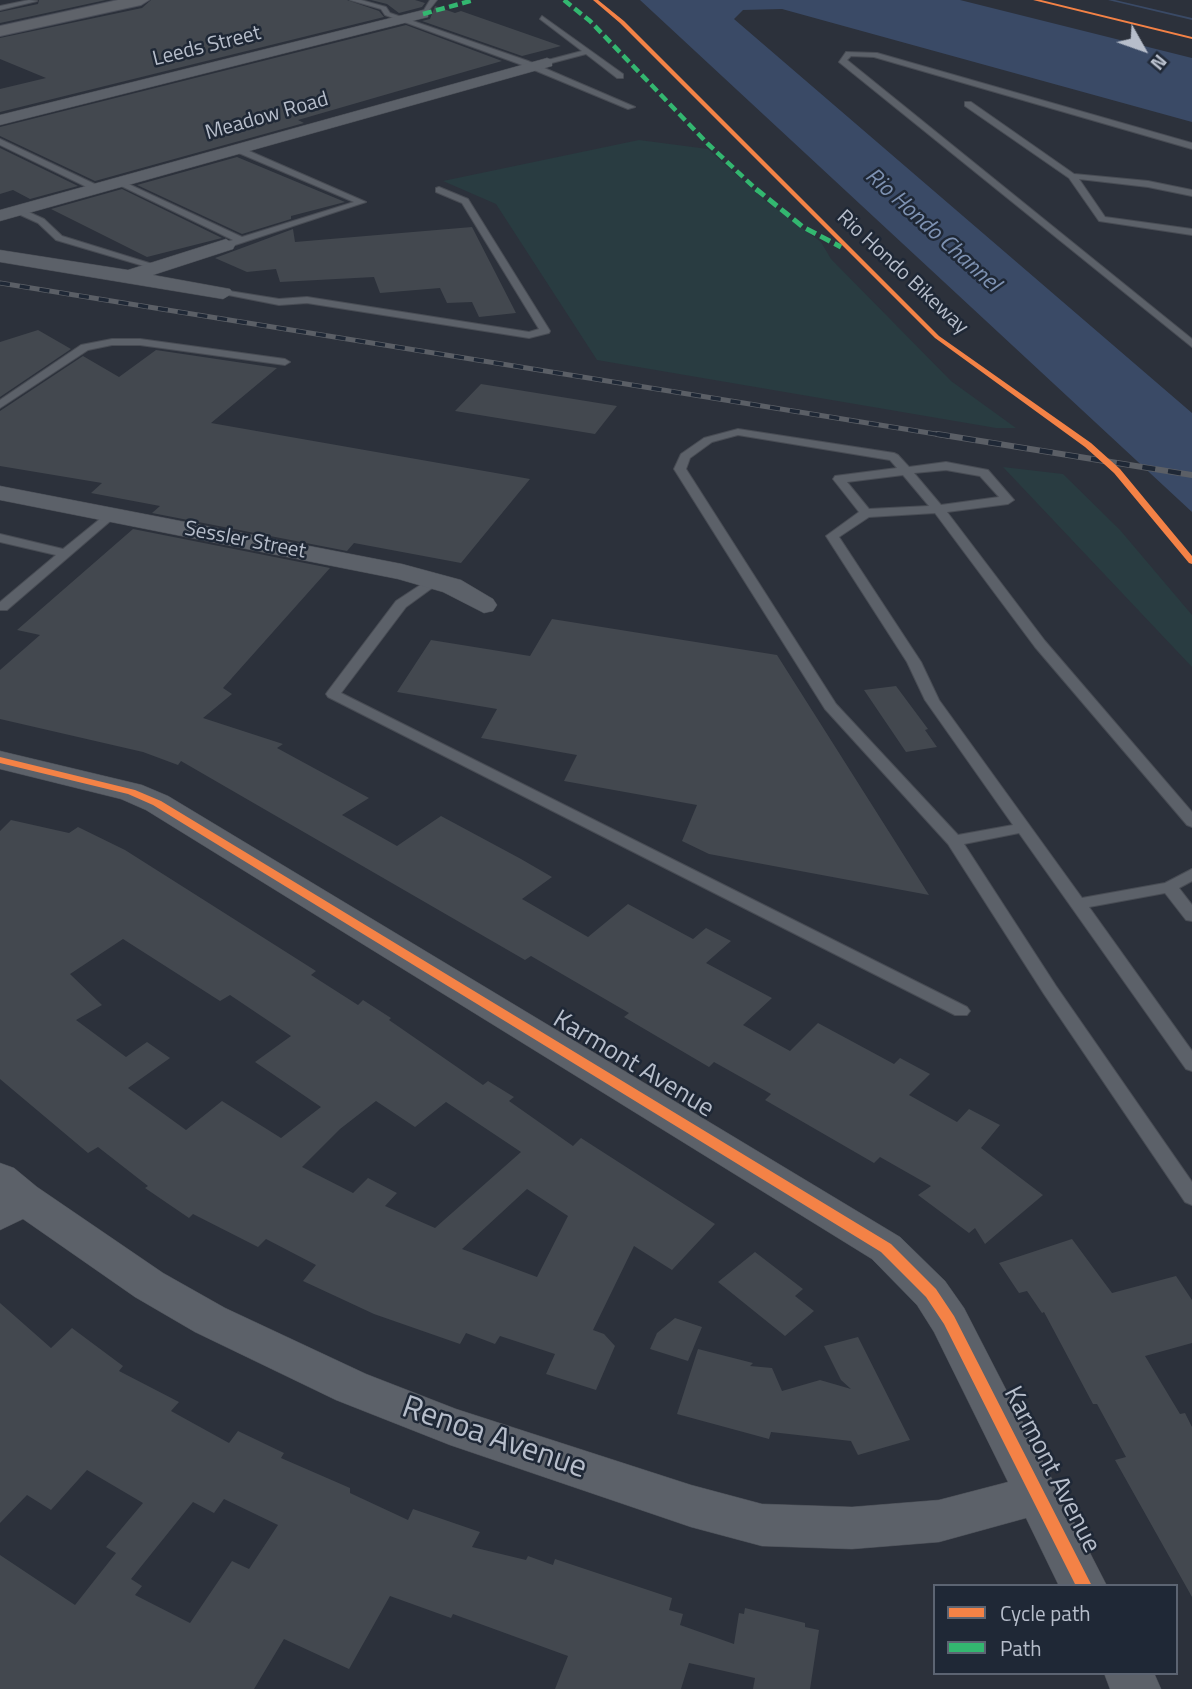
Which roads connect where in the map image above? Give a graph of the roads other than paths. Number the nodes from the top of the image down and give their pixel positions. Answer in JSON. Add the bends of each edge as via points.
{"nodes":[{"id":1,"x":141,"y":0,"type":"edge"},
{"id":2,"x":353,"y":0,"type":"edge"},
{"id":3,"x":434,"y":0,"type":"edge"},
{"id":4,"x":34,"y":1,"type":"edge"},
{"id":5,"x":90,"y":5,"type":"edge"},
{"id":6,"x":0,"y":8,"type":"edge"},
{"id":7,"x":423,"y":15,"type":"joint"},
{"id":8,"x":542,"y":18,"type":"dead end"},
{"id":9,"x":404,"y":19,"type":"junction"},
{"id":10,"x":0,"y":22,"type":"edge"},
{"id":11,"x":0,"y":31,"type":"edge"},
{"id":12,"x":587,"y":52,"type":"junction"},
{"id":13,"x":540,"y":65,"type":"junction"},
{"id":14,"x":620,"y":76,"type":"dead end"},
{"id":15,"x":968,"y":104,"type":"dead end"},
{"id":16,"x":631,"y":107,"type":"dead end"},
{"id":17,"x":0,"y":120,"type":"edge"},
{"id":18,"x":0,"y":142,"type":"edge"},
{"id":19,"x":1192,"y":146,"type":"edge"},
{"id":20,"x":237,"y":149,"type":"junction"},
{"id":21,"x":1072,"y":176,"type":"junction"},
{"id":22,"x":119,"y":183,"type":"junction"},
{"id":23,"x":98,"y":189,"type":"junction"},
{"id":24,"x":439,"y":190,"type":"dead end"},
{"id":25,"x":1192,"y":193,"type":"edge"},
{"id":26,"x":19,"y":211,"type":"junction"},
{"id":27,"x":0,"y":216,"type":"edge"},
{"id":28,"x":1192,"y":232,"type":"edge"},
{"id":29,"x":234,"y":242,"type":"junction"},
{"id":30,"x":0,"y":256,"type":"edge"},
{"id":31,"x":157,"y":267,"type":"junction"},
{"id":32,"x":129,"y":276,"type":"junction"},
{"id":33,"x":223,"y":293,"type":"joint"},
{"id":34,"x":1192,"y":344,"type":"edge"},
{"id":35,"x":285,"y":362,"type":"dead end"},
{"id":36,"x":0,"y":405,"type":"edge"},
{"id":37,"x":894,"y":457,"type":"junction"},
{"id":38,"x":947,"y":466,"type":"junction"},
{"id":39,"x":905,"y":471,"type":"junction"},
{"id":40,"x":0,"y":493,"type":"edge"},
{"id":41,"x":938,"y":509,"type":"junction"},
{"id":42,"x":866,"y":513,"type":"junction"},
{"id":43,"x":111,"y":514,"type":"junction"},
{"id":44,"x":0,"y":538,"type":"edge"},
{"id":45,"x":65,"y":553,"type":"junction"},
{"id":46,"x":434,"y":580,"type":"junction"},
{"id":47,"x":484,"y":605,"type":"dead end"},
{"id":48,"x":2,"y":607,"type":"dead end"},
{"id":49,"x":0,"y":760,"type":"edge"},
{"id":50,"x":1192,"y":822,"type":"edge"},
{"id":51,"x":1021,"y":828,"type":"junction"},
{"id":52,"x":954,"y":841,"type":"junction"},
{"id":53,"x":1192,"y":874,"type":"edge"},
{"id":54,"x":1169,"y":887,"type":"junction"},
{"id":55,"x":1079,"y":904,"type":"junction"},
{"id":56,"x":1192,"y":916,"type":"edge"},
{"id":57,"x":961,"y":1011,"type":"dead end"},
{"id":58,"x":1192,"y":1064,"type":"edge"},
{"id":59,"x":8,"y":1197,"type":"edge"},
{"id":60,"x":1192,"y":1197,"type":"edge"},
{"id":61,"x":1038,"y":1494,"type":"junction"},
{"id":62,"x":1083,"y":1584,"type":"edge"}],
"edges":[{"from":1,"to":5,"type":"main road"},
{"from":2,"to":9,"type":"lane"},
{"from":3,"to":7,"type":"lane"},
{"from":4,"to":6,"type":"lane"},
{"from":5,"to":10,"type":"main road"},
{"from":5,"to":11,"type":"main road"},
{"from":7,"to":9,"type":"street","name":"Leeds Street"},
{"from":8,"to":12,"type":"lane"},
{"from":9,"to":13,"type":"lane"},
{"from":9,"to":17,"type":"street","name":"Leeds Street"},
{"from":12,"to":13,"type":"lane"},
{"from":12,"to":14,"type":"lane"},
{"from":13,"to":16,"type":"lane"},
{"from":13,"to":20,"type":"street","name":"Meadow Road"},
{"from":15,"to":21,"type":"lane"},
{"from":18,"to":23,"type":"lane"},
{"from":19,"to":34,"type":"lane","via":[[874,55],[849,54],[842,60]]},
{"from":20,"to":22,"type":"street","name":"Meadow Road"},
{"from":20,"to":29,"type":"lane","via":[[362,202]]},
{"from":21,"to":25,"type":"lane"},
{"from":21,"to":28,"type":"lane","via":[[1102,219]]},
{"from":22,"to":23,"type":"street","name":"Meadow Road"},
{"from":22,"to":29,"type":"lane"},
{"from":23,"to":26,"type":"street","name":"Meadow Road"},
{"from":24,"to":33,"type":"lane","via":[[465,201],[545,331],[529,335],[307,300],[279,302]]},
{"from":26,"to":27,"type":"street","name":"Meadow Road"},
{"from":26,"to":31,"type":"lane","via":[[41,220],[59,237]]},
{"from":29,"to":31,"type":"street"},
{"from":30,"to":32,"type":"street"},
{"from":31,"to":32,"type":"street"},
{"from":32,"to":33,"type":"street"},
{"from":35,"to":36,"type":"lane","via":[[112,342],[85,347]]},
{"from":37,"to":38,"type":"lane"},
{"from":37,"to":39,"type":"lane"},
{"from":37,"to":52,"type":"lane","via":[[738,432],[700,444],[680,467],[830,706]]},
{"from":38,"to":39,"type":"lane"},
{"from":38,"to":41,"type":"lane","via":[[984,473],[1008,500]]},
{"from":39,"to":41,"type":"lane"},
{"from":39,"to":42,"type":"lane","via":[[839,479]]},
{"from":40,"to":43,"type":"street","name":"Sessler Street"},
{"from":41,"to":42,"type":"lane"},
{"from":41,"to":50,"type":"lane","via":[[1040,644]]},
{"from":42,"to":51,"type":"lane","via":[[832,537],[914,662],[932,700]]},
{"from":43,"to":45,"type":"lane"},
{"from":43,"to":46,"type":"street","name":"Sessler Street"},
{"from":44,"to":45,"type":"lane"},
{"from":45,"to":48,"type":"lane"},
{"from":46,"to":47,"type":"street","name":"Sessler Street"},
{"from":46,"to":57,"type":"lane","via":[[401,604],[333,694]]},
{"from":49,"to":61,"type":"street","name":"Karmont Avenue","via":[[131,792],[157,803],[886,1248],[931,1293],[949,1320]]},
{"from":51,"to":52,"type":"lane"},
{"from":51,"to":55,"type":"lane"},
{"from":52,"to":60,"type":"lane"},
{"from":53,"to":54,"type":"lane"},
{"from":54,"to":55,"type":"lane"},
{"from":54,"to":56,"type":"lane"},
{"from":55,"to":58,"type":"lane"},
{"from":59,"to":61,"type":"street","name":"Renoa Avenue","via":[[210,1320],[351,1387],[450,1426],[691,1506],[762,1525],[852,1528],[939,1521]]},
{"from":61,"to":62,"type":"street","name":"Karmont Avenue"}]}
